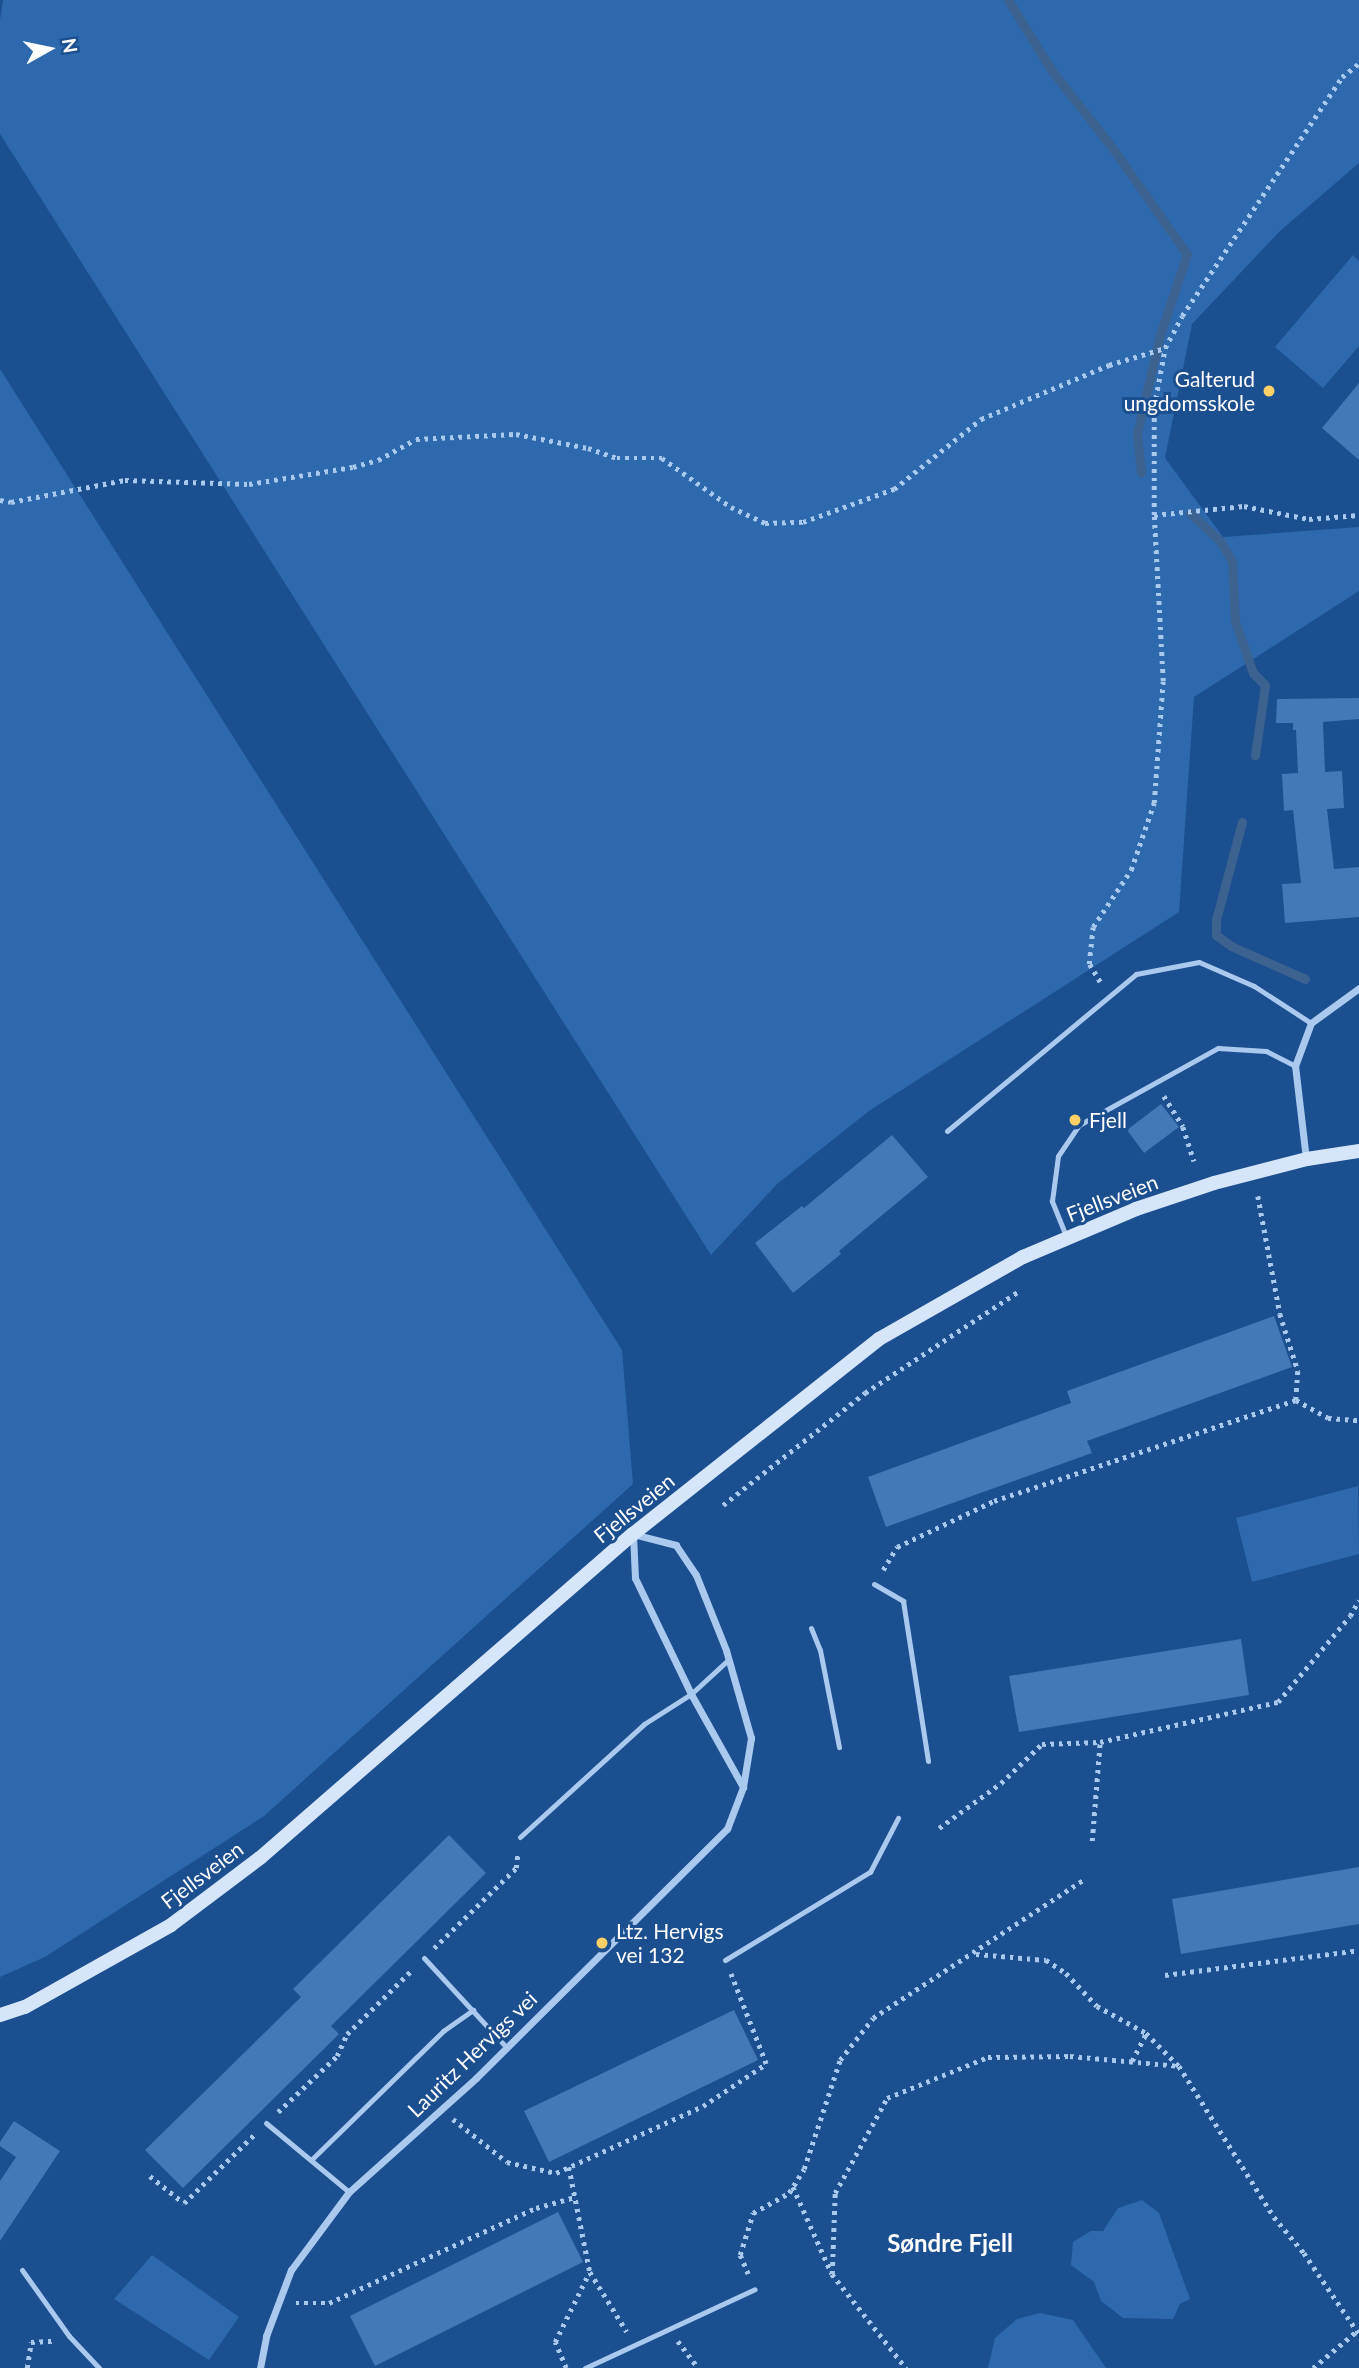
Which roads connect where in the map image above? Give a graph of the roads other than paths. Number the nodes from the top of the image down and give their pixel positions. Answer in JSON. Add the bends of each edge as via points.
{"nodes":[{"id":1,"x":1359,"y":988,"type":"edge"},
{"id":2,"x":1311,"y":1023,"type":"junction"},
{"id":3,"x":1295,"y":1066,"type":"junction"},
{"id":4,"x":947,"y":1131,"type":"dead end"},
{"id":5,"x":1359,"y":1151,"type":"edge"},
{"id":6,"x":1307,"y":1159,"type":"junction"},
{"id":7,"x":1067,"y":1238,"type":"junction"},
{"id":8,"x":633,"y":1534,"type":"junction"},
{"id":9,"x":874,"y":1584,"type":"road end"},
{"id":10,"x":811,"y":1628,"type":"dead end"},
{"id":11,"x":728,"y":1660,"type":"junction"},
{"id":12,"x":691,"y":1694,"type":"junction"},
{"id":13,"x":839,"y":1747,"type":"dead end"},
{"id":14,"x":928,"y":1761,"type":"dead end"},
{"id":15,"x":743,"y":1787,"type":"junction"},
{"id":16,"x":898,"y":1818,"type":"dead end"},
{"id":17,"x":520,"y":1837,"type":"road end"},
{"id":18,"x":424,"y":1958,"type":"road end"},
{"id":19,"x":725,"y":1960,"type":"road end"},
{"id":20,"x":473,"y":2010,"type":"junction"},
{"id":21,"x":0,"y":2015,"type":"edge"},
{"id":22,"x":506,"y":2047,"type":"junction"},
{"id":23,"x":266,"y":2123,"type":"road end"},
{"id":24,"x":311,"y":2160,"type":"junction"},
{"id":25,"x":349,"y":2192,"type":"junction"},
{"id":26,"x":22,"y":2270,"type":"dead end"},
{"id":27,"x":755,"y":2289,"type":"road end"},
{"id":28,"x":99,"y":2368,"type":"edge"},
{"id":29,"x":260,"y":2368,"type":"edge"},
{"id":30,"x":585,"y":2368,"type":"edge"}],
"edges":[{"from":1,"to":2,"type":"street"},
{"from":2,"to":3,"type":"street"},
{"from":2,"to":4,"type":"lane","via":[[1254,986],[1199,962],[1136,974]]},
{"from":3,"to":6,"type":"street"},
{"from":3,"to":7,"type":"lane","via":[[1266,1051],[1218,1048],[1079,1125],[1058,1156],[1052,1201]]},
{"from":5,"to":6,"type":"main road","name":"Fjellsveien"},
{"from":6,"to":7,"type":"main road","name":"Fjellsveien","via":[[1214,1183]]},
{"from":7,"to":8,"type":"main road","name":"Fjellsveien","via":[[976,1281],[879,1339]]},
{"from":8,"to":11,"type":"street","name":"Lauritz Hervigs vei","via":[[676,1545],[696,1575]]},
{"from":8,"to":12,"type":"street","via":[[635,1578]]},
{"from":8,"to":21,"type":"main road","name":"Fjellsveien","via":[[260,1858],[171,1926],[25,2007]]},
{"from":9,"to":14,"type":"lane","via":[[903,1601]]},
{"from":10,"to":13,"type":"lane","via":[[821,1650]]},
{"from":11,"to":12,"type":"lane"},
{"from":11,"to":15,"type":"street","name":"Lauritz Hervigs vei","via":[[751,1738]]},
{"from":12,"to":15,"type":"street"},
{"from":12,"to":17,"type":"lane","via":[[644,1724]]},
{"from":15,"to":22,"type":"street","name":"Lauritz Hervigs vei","via":[[727,1829]]},
{"from":16,"to":19,"type":"lane","via":[[870,1872]]},
{"from":18,"to":20,"type":"lane"},
{"from":20,"to":22,"type":"lane"},
{"from":20,"to":24,"type":"lane","via":[[443,2031]]},
{"from":22,"to":25,"type":"street","name":"Lauritz Hervigs vei"},
{"from":23,"to":24,"type":"lane"},
{"from":24,"to":25,"type":"lane"},
{"from":25,"to":29,"type":"street","name":"Lauritz Hervigs vei","via":[[290,2270],[266,2336]]},
{"from":26,"to":28,"type":"lane","via":[[69,2336]]},
{"from":27,"to":30,"type":"lane"}]}
